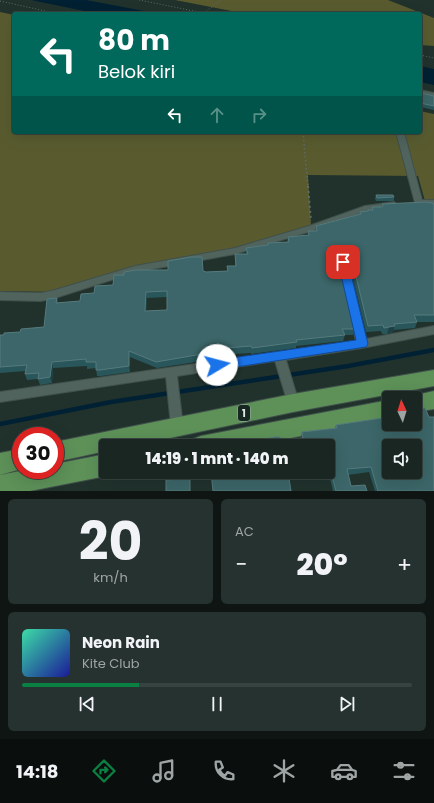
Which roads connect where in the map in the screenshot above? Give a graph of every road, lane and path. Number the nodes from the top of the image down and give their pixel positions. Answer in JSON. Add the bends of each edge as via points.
{"nodes":[{"id":1,"x":139,"y":0,"type":"edge"},
{"id":2,"x":221,"y":0,"type":"edge"},
{"id":3,"x":0,"y":1,"type":"edge"},
{"id":4,"x":50,"y":12,"type":"edge"},
{"id":5,"x":199,"y":12,"type":"edge"},
{"id":6,"x":205,"y":12,"type":"edge"},
{"id":7,"x":422,"y":55,"type":"edge"},
{"id":8,"x":434,"y":58,"type":"edge"},
{"id":9,"x":422,"y":92,"type":"edge"},
{"id":10,"x":434,"y":95,"type":"edge"},
{"id":11,"x":303,"y":134,"type":"edge"},
{"id":12,"x":400,"y":134,"type":"edge"},
{"id":13,"x":411,"y":204,"type":"junction"},
{"id":14,"x":434,"y":204,"type":"edge"},
{"id":15,"x":312,"y":228,"type":"junction"},
{"id":16,"x":343,"y":262,"type":"dead end"},
{"id":17,"x":0,"y":296,"type":"edge"},
{"id":18,"x":434,"y":330,"type":"edge"},
{"id":19,"x":362,"y":344,"type":"junction"},
{"id":20,"x":280,"y":360,"type":"junction"},
{"id":21,"x":171,"y":375,"type":"junction"},
{"id":22,"x":434,"y":378,"type":"edge"},
{"id":23,"x":0,"y":397,"type":"edge"},
{"id":24,"x":292,"y":398,"type":"junction"},
{"id":25,"x":434,"y":400,"type":"edge"},
{"id":26,"x":422,"y":403,"type":"edge"},
{"id":27,"x":382,"y":410,"type":"edge"},
{"id":28,"x":177,"y":419,"type":"junction"},
{"id":29,"x":237,"y":439,"type":"edge"},
{"id":30,"x":64,"y":450,"type":"edge"},
{"id":31,"x":12,"y":461,"type":"edge"},
{"id":32,"x":0,"y":464,"type":"edge"},
{"id":33,"x":99,"y":466,"type":"edge"},
{"id":34,"x":0,"y":486,"type":"edge"}],
"edges":[{"from":1,"to":5,"type":"path"},
{"from":2,"to":6,"type":"path"},
{"from":3,"to":4,"type":"path"},
{"from":7,"to":8,"type":"path"},
{"from":9,"to":10,"type":"street"},
{"from":11,"to":15,"type":"path"},
{"from":12,"to":13,"type":"street"},
{"from":13,"to":14,"type":"street"},
{"from":13,"to":15,"type":"street","via":[[374,206]]},
{"from":15,"to":17,"type":"street","via":[[236,251],[135,269],[55,294],[41,297]]},
{"from":16,"to":19,"type":"street"},
{"from":18,"to":19,"type":"street"},
{"from":19,"to":20,"type":"street"},
{"from":20,"to":21,"type":"street"},
{"from":20,"to":24,"type":"street"},
{"from":21,"to":23,"type":"street"},
{"from":21,"to":28,"type":"street"},
{"from":22,"to":24,"type":"highway","number":"1"},
{"from":24,"to":28,"type":"highway","number":"1"},
{"from":25,"to":26,"type":"highway"},
{"from":27,"to":29,"type":"highway","number":"1"},
{"from":28,"to":30,"type":"highway","number":"1"},
{"from":31,"to":32,"type":"highway"},
{"from":33,"to":34,"type":"highway"}]}
